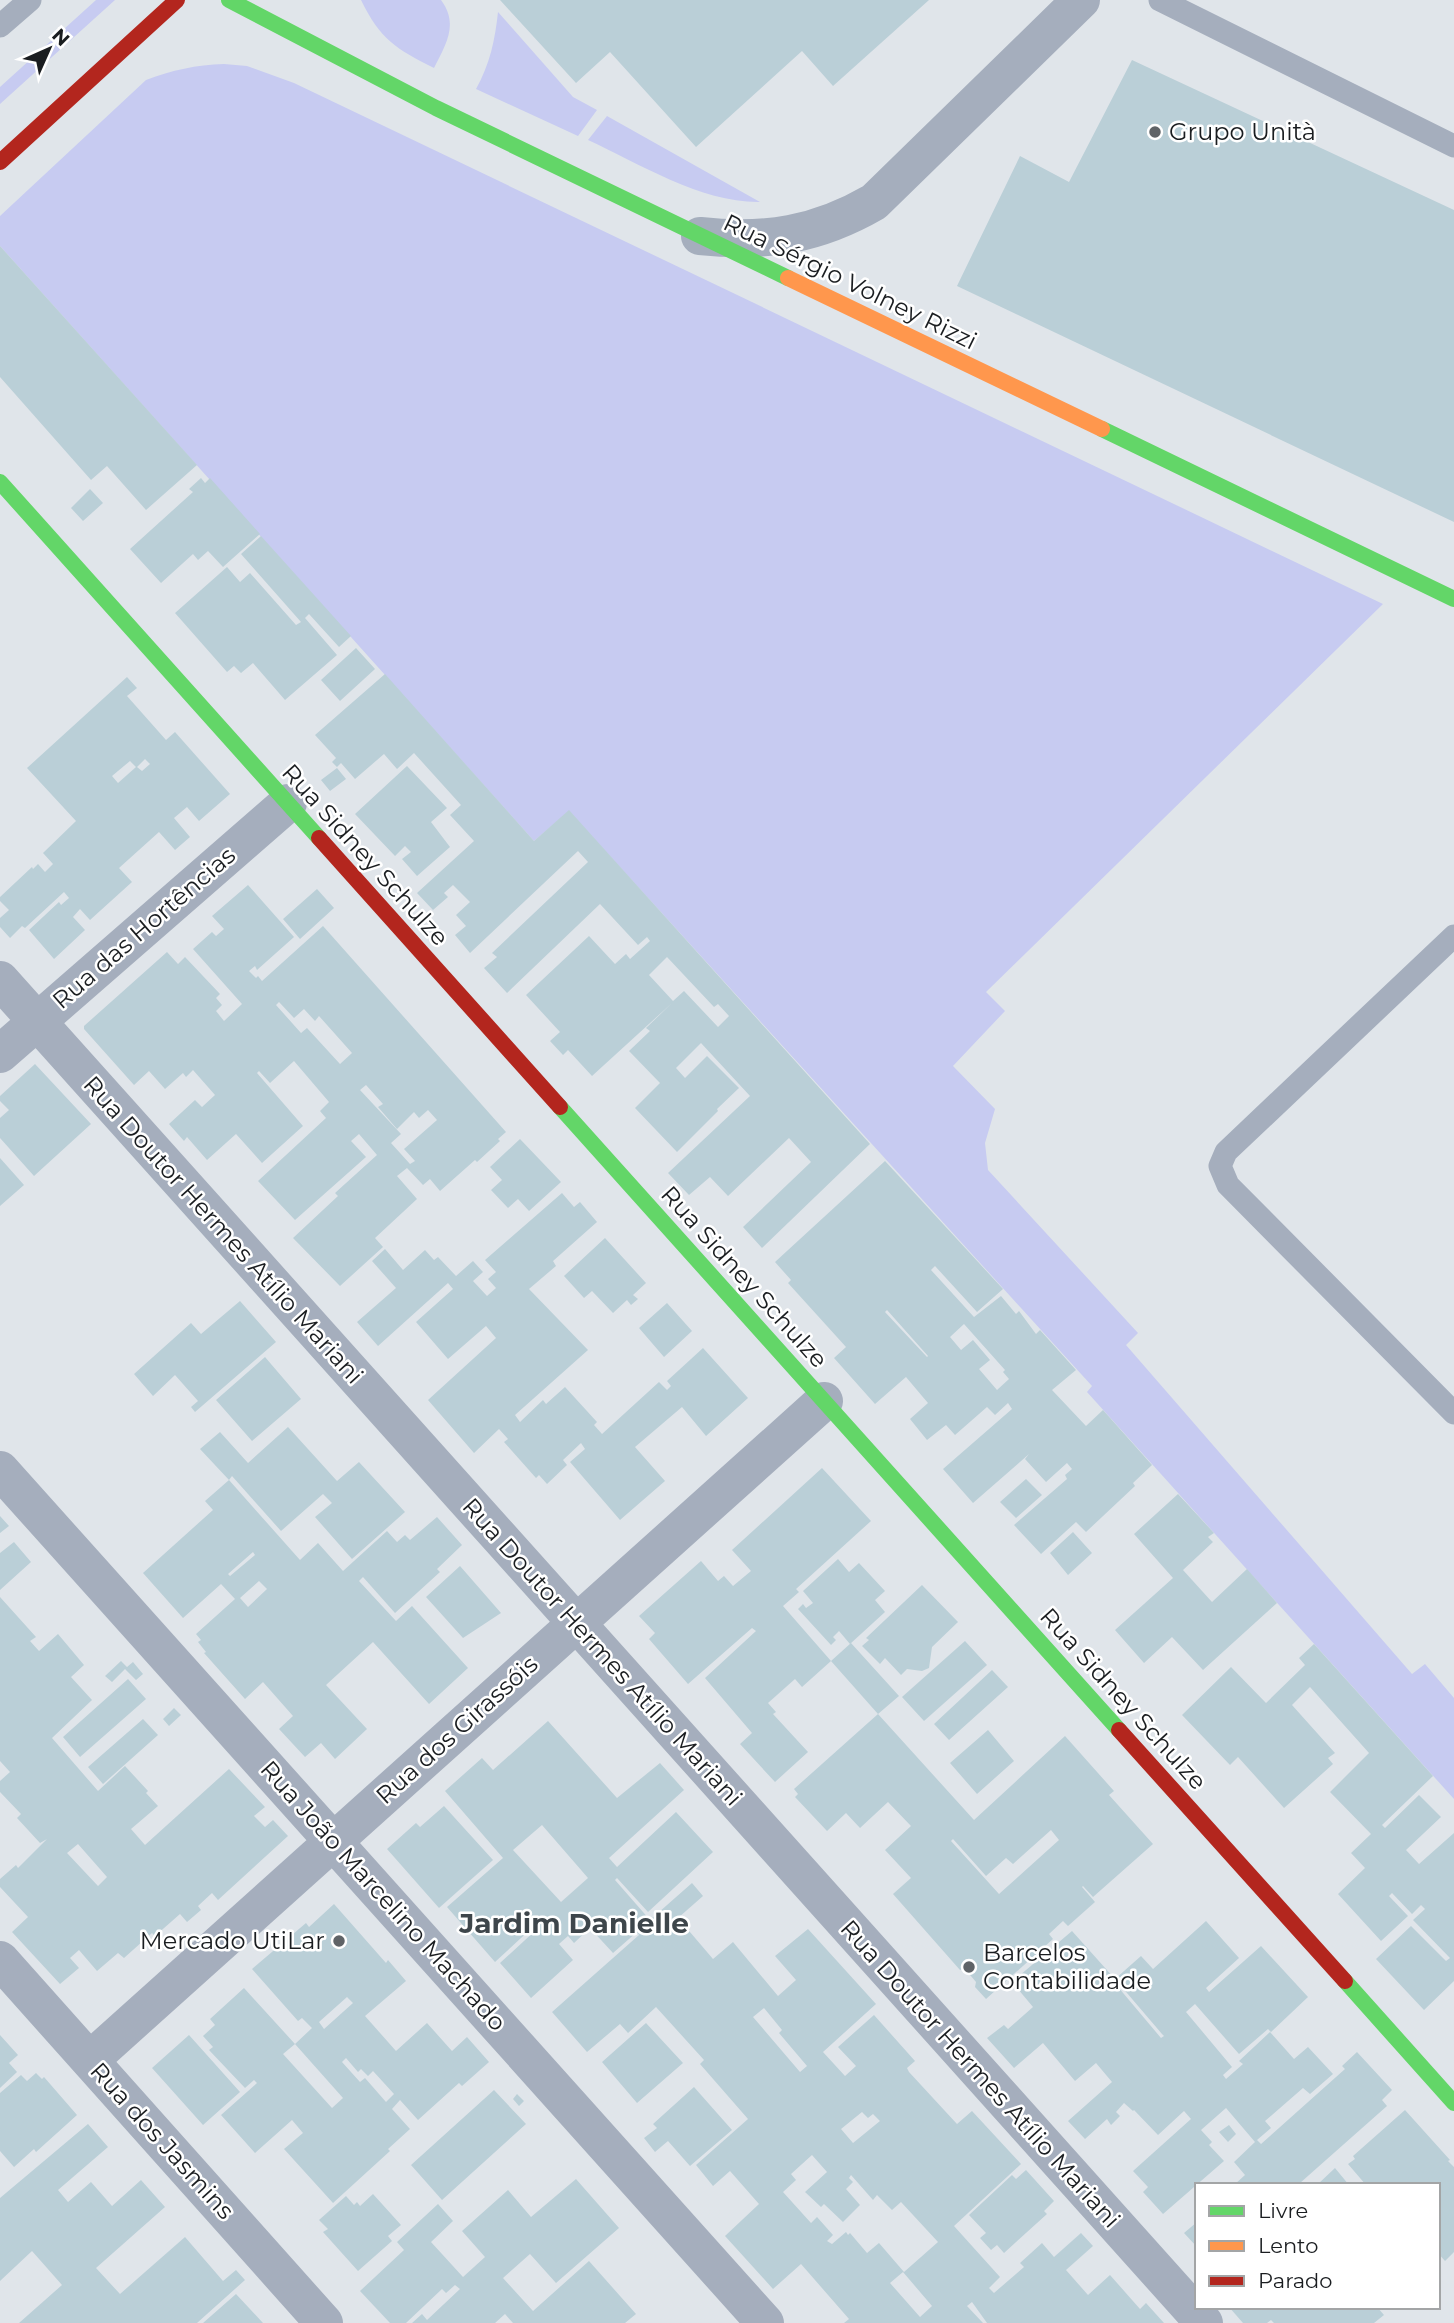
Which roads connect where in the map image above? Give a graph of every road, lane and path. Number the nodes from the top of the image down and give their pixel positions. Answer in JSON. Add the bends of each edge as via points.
{"nodes":[{"id":1,"x":30,"y":0,"type":"edge"},
{"id":2,"x":177,"y":0,"type":"edge"},
{"id":3,"x":229,"y":0,"type":"edge"},
{"id":4,"x":1081,"y":0,"type":"edge"},
{"id":5,"x":1160,"y":0,"type":"edge"},
{"id":6,"x":0,"y":26,"type":"edge"},
{"id":7,"x":1454,"y":146,"type":"edge"},
{"id":8,"x":0,"y":162,"type":"edge"},
{"id":9,"x":700,"y":236,"type":"junction"},
{"id":10,"x":0,"y":482,"type":"edge"},
{"id":11,"x":1454,"y":599,"type":"edge"},
{"id":12,"x":288,"y":803,"type":"junction"},
{"id":13,"x":1454,"y":936,"type":"edge"},
{"id":14,"x":0,"y":981,"type":"edge"},
{"id":15,"x":37,"y":1022,"type":"junction"},
{"id":16,"x":0,"y":1054,"type":"edge"},
{"id":17,"x":824,"y":1401,"type":"junction"},
{"id":18,"x":1454,"y":1413,"type":"edge"},
{"id":19,"x":0,"y":1469,"type":"edge"},
{"id":20,"x":576,"y":1623,"type":"junction"},
{"id":21,"x":333,"y":1841,"type":"junction"},
{"id":22,"x":0,"y":1959,"type":"edge"},
{"id":23,"x":90,"y":2060,"type":"junction"},
{"id":24,"x":1454,"y":2103,"type":"edge"},
{"id":25,"x":324,"y":2323,"type":"edge"},
{"id":26,"x":765,"y":2323,"type":"edge"},
{"id":27,"x":1204,"y":2323,"type":"edge"}],
"edges":[{"from":1,"to":6,"type":"lane"},
{"from":2,"to":8,"type":"street"},
{"from":3,"to":9,"type":"street","name":"Rua Sérgio Volney Rizzi","via":[[436,108]]},
{"from":4,"to":9,"type":"street","via":[[874,202],[813,230],[736,239]]},
{"from":5,"to":7,"type":"lane"},
{"from":9,"to":11,"type":"street","name":"Rua Sérgio Volney Rizzi"},
{"from":10,"to":12,"type":"street","name":"Rua Sidney Schulze"},
{"from":12,"to":15,"type":"street","name":"Rua das Hortências"},
{"from":12,"to":17,"type":"street","name":"Rua Sidney Schulze"},
{"from":13,"to":18,"type":"lane","via":[[1226,1152],[1220,1166],[1228,1185]]},
{"from":14,"to":15,"type":"street","name":"Rua Doutor Hermes Atílio Mariani"},
{"from":15,"to":16,"type":"street","name":"Rua das Hortências"},
{"from":15,"to":20,"type":"street","name":"Rua Doutor Hermes Atílio Mariani"},
{"from":17,"to":20,"type":"street","name":"Rua dos Girassóis"},
{"from":17,"to":24,"type":"street","name":"Rua Sidney Schulze"},
{"from":19,"to":21,"type":"street","name":"Rua João Marcelino Machado"},
{"from":20,"to":21,"type":"street","name":"Rua dos Girassóis"},
{"from":20,"to":27,"type":"street","name":"Rua Doutor Hermes Atílio Mariani"},
{"from":21,"to":23,"type":"street","name":"Rua dos Girassóis"},
{"from":21,"to":26,"type":"street","name":"Rua João Marcelino Machado"},
{"from":22,"to":23,"type":"street","name":"Rua dos Jasmins"},
{"from":23,"to":25,"type":"street","name":"Rua dos Jasmins"}]}
